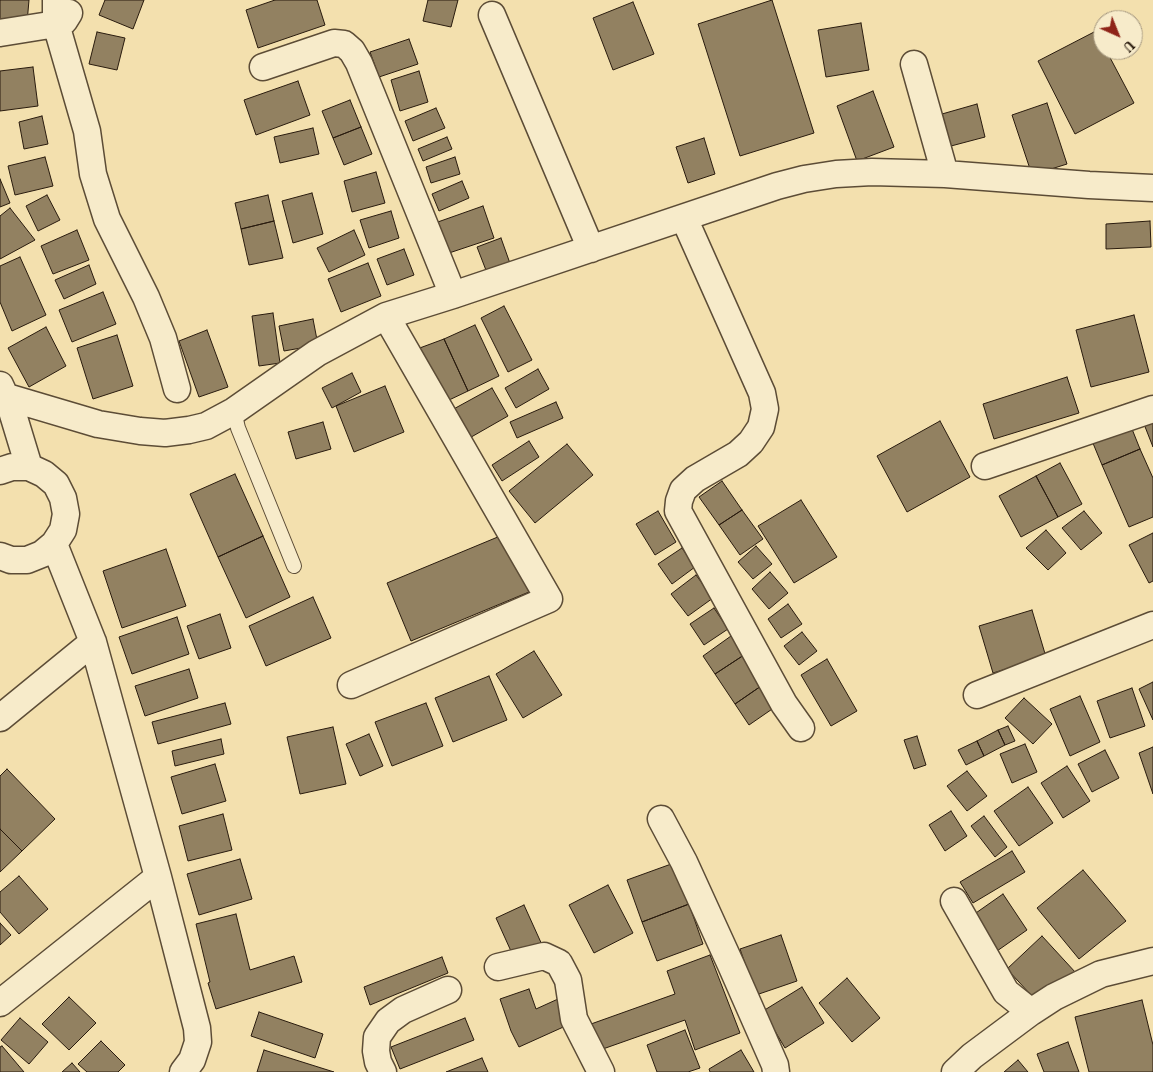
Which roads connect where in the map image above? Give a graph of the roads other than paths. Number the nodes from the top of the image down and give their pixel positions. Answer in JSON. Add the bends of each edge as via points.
{"nodes":[{"id":1,"x":73,"y":0,"type":"edge"},
{"id":2,"x":56,"y":12,"type":"edge"},
{"id":3,"x":492,"y":15,"type":"dead end"},
{"id":4,"x":0,"y":33,"type":"edge"},
{"id":5,"x":914,"y":64,"type":"dead end"},
{"id":6,"x":263,"y":67,"type":"dead end"},
{"id":7,"x":945,"y":174,"type":"junction"},
{"id":8,"x":1153,"y":188,"type":"edge"},
{"id":9,"x":684,"y":218,"type":"junction"},
{"id":10,"x":591,"y":249,"type":"junction"},
{"id":11,"x":453,"y":295,"type":"junction"},
{"id":12,"x":386,"y":316,"type":"junction"},
{"id":13,"x":177,"y":389,"type":"dead end"},
{"id":14,"x":2,"y":392,"type":"edge"},
{"id":15,"x":1153,"y":408,"type":"edge"},
{"id":16,"x":234,"y":411,"type":"junction"},
{"id":17,"x":985,"y":466,"type":"dead end"},
{"id":18,"x":29,"y":467,"type":"junction"},
{"id":19,"x":0,"y":471,"type":"edge"},
{"id":20,"x":54,"y":544,"type":"junction"},
{"id":21,"x":0,"y":556,"type":"edge"},
{"id":22,"x":294,"y":566,"type":"dead end"},
{"id":23,"x":1153,"y":625,"type":"edge"},
{"id":24,"x":93,"y":642,"type":"junction"},
{"id":25,"x":351,"y":685,"type":"dead end"},
{"id":26,"x":977,"y":695,"type":"dead end"},
{"id":27,"x":0,"y":718,"type":"edge"},
{"id":28,"x":801,"y":728,"type":"dead end"},
{"id":29,"x":661,"y":819,"type":"dead end"},
{"id":30,"x":158,"y":877,"type":"junction"},
{"id":31,"x":954,"y":901,"type":"dead end"},
{"id":32,"x":1153,"y":961,"type":"edge"},
{"id":33,"x":498,"y":966,"type":"dead end"},
{"id":34,"x":448,"y":990,"type":"dead end"},
{"id":35,"x":0,"y":1003,"type":"edge"},
{"id":36,"x":1031,"y":1012,"type":"junction"},
{"id":37,"x":183,"y":1072,"type":"edge"},
{"id":38,"x":383,"y":1072,"type":"edge"},
{"id":39,"x":601,"y":1072,"type":"edge"},
{"id":40,"x":776,"y":1072,"type":"edge"},
{"id":41,"x":955,"y":1072,"type":"edge"}],
"edges":[{"from":1,"to":2,"type":"street","via":[[64,21]]},
{"from":2,"to":4,"type":"street"},
{"from":2,"to":13,"type":"street","via":[[87,131],[93,174],[107,219],[163,338]]},
{"from":3,"to":10,"type":"street"},
{"from":5,"to":7,"type":"street"},
{"from":6,"to":11,"type":"street","via":[[334,43],[344,44],[352,51]]},
{"from":7,"to":8,"type":"street"},
{"from":7,"to":9,"type":"street","via":[[872,172],[804,179]]},
{"from":9,"to":10,"type":"street"},
{"from":9,"to":28,"type":"street","via":[[762,393],[765,409],[761,428],[751,442],[683,490],[678,511],[784,704]]},
{"from":10,"to":11,"type":"street"},
{"from":11,"to":12,"type":"street"},
{"from":12,"to":16,"type":"street","via":[[317,353]]},
{"from":12,"to":25,"type":"street","via":[[549,599]]},
{"from":14,"to":16,"type":"street","via":[[98,424],[165,433],[206,426]]},
{"from":14,"to":18,"type":"street","via":[[12,411]]},
{"from":15,"to":17,"type":"street"},
{"from":16,"to":22,"type":"lane"},
{"from":18,"to":19,"type":"street"},
{"from":18,"to":20,"type":"street","via":[[56,484],[63,498],[66,514],[63,530]]},
{"from":20,"to":21,"type":"street","via":[[27,560]]},
{"from":20,"to":24,"type":"street"},
{"from":23,"to":26,"type":"street"},
{"from":24,"to":27,"type":"street"},
{"from":24,"to":30,"type":"street"},
{"from":29,"to":40,"type":"street","via":[[731,965]]},
{"from":30,"to":35,"type":"street"},
{"from":30,"to":37,"type":"street","via":[[197,1028],[198,1042],[192,1060]]},
{"from":31,"to":36,"type":"street","via":[[1006,992]]},
{"from":32,"to":36,"type":"street","via":[[1101,974]]},
{"from":33,"to":39,"type":"street","via":[[544,956],[559,963],[568,980],[574,1019]]},
{"from":34,"to":38,"type":"street","via":[[403,1010],[384,1026],[377,1038],[376,1051]]},
{"from":36,"to":41,"type":"street"}]}
